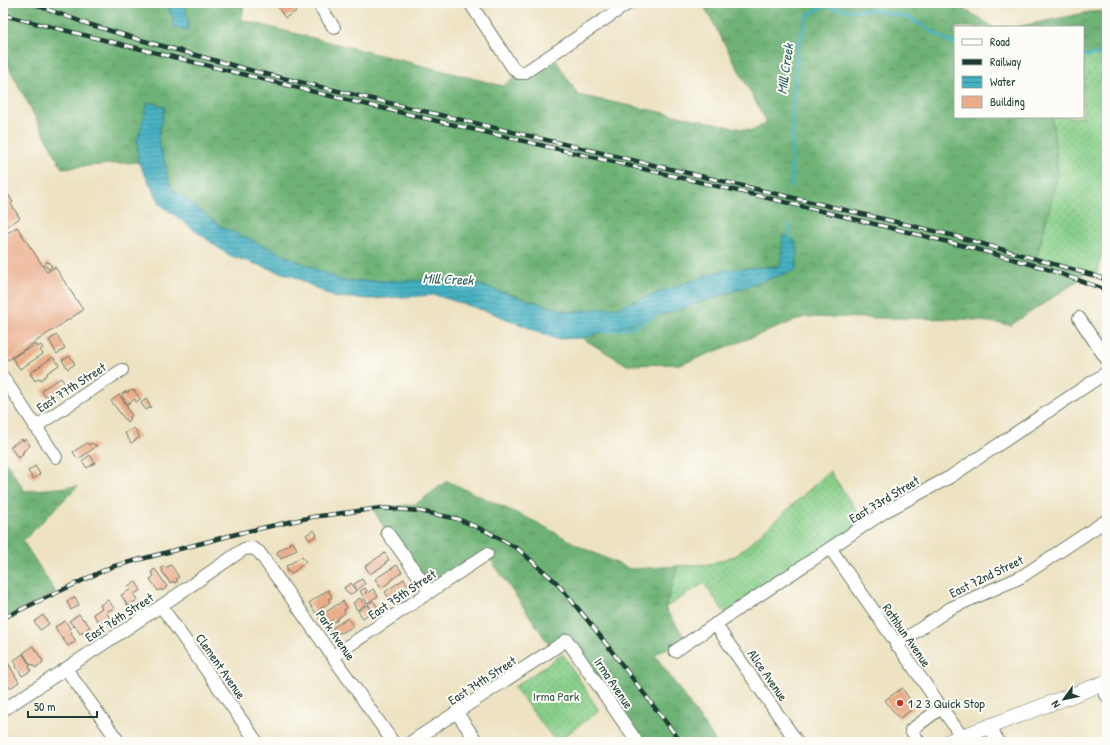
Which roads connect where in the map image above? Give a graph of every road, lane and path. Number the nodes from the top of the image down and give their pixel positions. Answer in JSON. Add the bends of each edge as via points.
{"nodes":[{"id":1,"x":318,"y":3,"type":"edge"},
{"id":2,"x":470,"y":3,"type":"edge"},
{"id":3,"x":629,"y":3,"type":"edge"},
{"id":4,"x":616,"y":7,"type":"edge"},
{"id":5,"x":334,"y":28,"type":"dead end"},
{"id":6,"x":1079,"y":318,"type":"dead end"},
{"id":7,"x":1107,"y":360,"type":"edge"},
{"id":8,"x":122,"y":370,"type":"dead end"},
{"id":9,"x":1107,"y":372,"type":"edge"},
{"id":10,"x":3,"y":377,"type":"edge"},
{"id":11,"x":35,"y":427,"type":"junction"},
{"id":12,"x":56,"y":457,"type":"dead end"},
{"id":13,"x":1107,"y":520,"type":"edge"},
{"id":14,"x":388,"y":532,"type":"dead end"},
{"id":15,"x":252,"y":548,"type":"joint"},
{"id":16,"x":830,"y":548,"type":"junction"},
{"id":17,"x":487,"y":554,"type":"dead end"},
{"id":18,"x":430,"y":592,"type":"junction"},
{"id":19,"x":162,"y":606,"type":"junction"},
{"id":20,"x":715,"y":624,"type":"junction"},
{"id":21,"x":567,"y":640,"type":"joint"},
{"id":22,"x":896,"y":645,"type":"junction"},
{"id":23,"x":675,"y":651,"type":"dead end"},
{"id":24,"x":333,"y":656,"type":"junction"},
{"id":25,"x":66,"y":669,"type":"junction"},
{"id":26,"x":1105,"y":688,"type":"edge"},
{"id":27,"x":941,"y":708,"type":"junction"},
{"id":28,"x":3,"y":710,"type":"edge"},
{"id":29,"x":457,"y":713,"type":"junction"},
{"id":30,"x":988,"y":726,"type":"junction"},
{"id":31,"x":955,"y":740,"type":"edge"},
{"id":32,"x":119,"y":742,"type":"edge"},
{"id":33,"x":257,"y":742,"type":"edge"},
{"id":34,"x":393,"y":742,"type":"edge"},
{"id":35,"x":412,"y":742,"type":"edge"},
{"id":36,"x":477,"y":742,"type":"edge"},
{"id":37,"x":637,"y":742,"type":"edge"},
{"id":38,"x":798,"y":742,"type":"edge"},
{"id":39,"x":919,"y":742,"type":"edge"},
{"id":40,"x":999,"y":742,"type":"edge"}],
"edges":[{"from":1,"to":5,"type":"street"},
{"from":2,"to":4,"type":"street","via":[[513,68],[519,73]]},
{"from":3,"to":4,"type":"street"},
{"from":6,"to":7,"type":"street"},
{"from":8,"to":11,"type":"street","name":"East 77th Street"},
{"from":9,"to":16,"type":"street","name":"East 73rd Street","via":[[950,477],[886,511]]},
{"from":10,"to":11,"type":"street"},
{"from":11,"to":12,"type":"street"},
{"from":13,"to":22,"type":"street","name":"East 72nd Street","via":[[1021,577],[950,608]]},
{"from":14,"to":18,"type":"street"},
{"from":15,"to":19,"type":"street","name":"East 76th Street","via":[[244,549]]},
{"from":15,"to":24,"type":"street","name":"Park Avenue","via":[[259,552]]},
{"from":16,"to":20,"type":"street","name":"East 73rd Street"},
{"from":16,"to":22,"type":"street","name":"Rathbun Avenue"},
{"from":17,"to":18,"type":"street","name":"East 75th Street"},
{"from":18,"to":24,"type":"street","name":"East 75th Street"},
{"from":19,"to":25,"type":"street","name":"East 76th Street"},
{"from":19,"to":33,"type":"street","name":"Clement Avenue"},
{"from":20,"to":23,"type":"street","name":"East 73rd Street"},
{"from":20,"to":38,"type":"street","name":"Alice Avenue"},
{"from":21,"to":29,"type":"street","name":"East 74th Street"},
{"from":21,"to":37,"type":"street","name":"Irma Avenue"},
{"from":22,"to":27,"type":"street","name":"Rathbun Avenue"},
{"from":24,"to":34,"type":"street","name":"Park Avenue"},
{"from":25,"to":28,"type":"street","name":"East 76th Street"},
{"from":25,"to":32,"type":"street"},
{"from":26,"to":30,"type":"main road"},
{"from":27,"to":31,"type":"street","name":"Rathbun Avenue"},
{"from":27,"to":39,"type":"street","via":[[912,730]]},
{"from":29,"to":35,"type":"street","name":"East 74th Street"},
{"from":29,"to":36,"type":"street"},
{"from":30,"to":31,"type":"main road"},
{"from":30,"to":40,"type":"street"}]}
